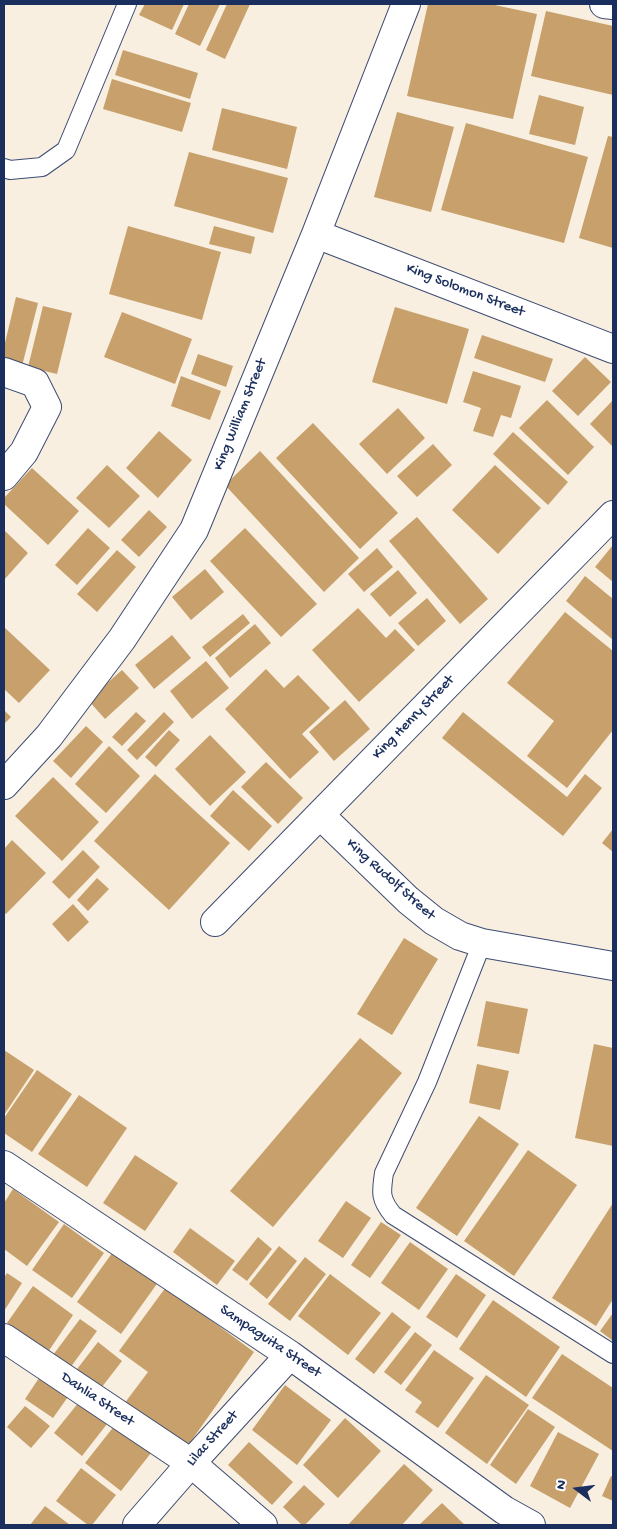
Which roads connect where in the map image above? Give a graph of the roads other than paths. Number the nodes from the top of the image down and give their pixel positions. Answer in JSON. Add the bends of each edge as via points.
{"nodes":[{"id":1,"x":127,"y":4,"type":"edge"},
{"id":2,"x":406,"y":4,"type":"edge"},
{"id":3,"x":604,"y":4,"type":"edge"},
{"id":4,"x":613,"y":5,"type":"edge"},
{"id":5,"x":4,"y":168,"type":"edge"},
{"id":6,"x":316,"y":234,"type":"junction"},
{"id":7,"x":613,"y":349,"type":"edge"},
{"id":8,"x":4,"y":372,"type":"edge"},
{"id":9,"x":4,"y":476,"type":"edge"},
{"id":10,"x":613,"y":515,"type":"edge"},
{"id":11,"x":4,"y":785,"type":"edge"},
{"id":12,"x":320,"y":815,"type":"junction"},
{"id":13,"x":215,"y":922,"type":"dead end"},
{"id":14,"x":482,"y":943,"type":"junction"},
{"id":15,"x":613,"y":966,"type":"edge"},
{"id":16,"x":4,"y":1165,"type":"edge"},
{"id":17,"x":4,"y":1338,"type":"edge"},
{"id":18,"x":290,"y":1354,"type":"junction"},
{"id":19,"x":613,"y":1354,"type":"edge"},
{"id":20,"x":190,"y":1463,"type":"junction"},
{"id":21,"x":497,"y":1517,"type":"edge"},
{"id":22,"x":137,"y":1525,"type":"edge"},
{"id":23,"x":264,"y":1525,"type":"edge"},
{"id":24,"x":531,"y":1525,"type":"edge"}],
"edges":[{"from":1,"to":5,"type":"lane","via":[[66,150],[42,167]]},
{"from":2,"to":6,"type":"street","name":"King William Street"},
{"from":3,"to":4,"type":"street"},
{"from":6,"to":7,"type":"street","name":"King Solomon Street"},
{"from":6,"to":11,"type":"street","name":"King William Street","via":[[194,530],[116,646],[49,736]]},
{"from":8,"to":9,"type":"street","via":[[35,383],[47,407],[24,452]]},
{"from":10,"to":12,"type":"street","name":"King Henry Street"},
{"from":12,"to":13,"type":"street","name":"King Henry Street"},
{"from":12,"to":14,"type":"street","name":"King Rudolf Street","via":[[434,921],[460,936]]},
{"from":14,"to":15,"type":"street","name":"King Rudolf Street"},
{"from":14,"to":19,"type":"lane","via":[[427,1082],[384,1173],[381,1189],[384,1203],[394,1215]]},
{"from":16,"to":18,"type":"street","name":"Sampaguita Street"},
{"from":17,"to":20,"type":"street","name":"Dahlia Street"},
{"from":18,"to":20,"type":"street","name":"Lilac Street"},
{"from":18,"to":21,"type":"street","name":"Sampaguita Street"},
{"from":20,"to":22,"type":"street","name":"Lilac Street"},
{"from":20,"to":23,"type":"street","name":"Dahlia Street"},
{"from":21,"to":24,"type":"street","name":"Sampaguita Street"}]}
